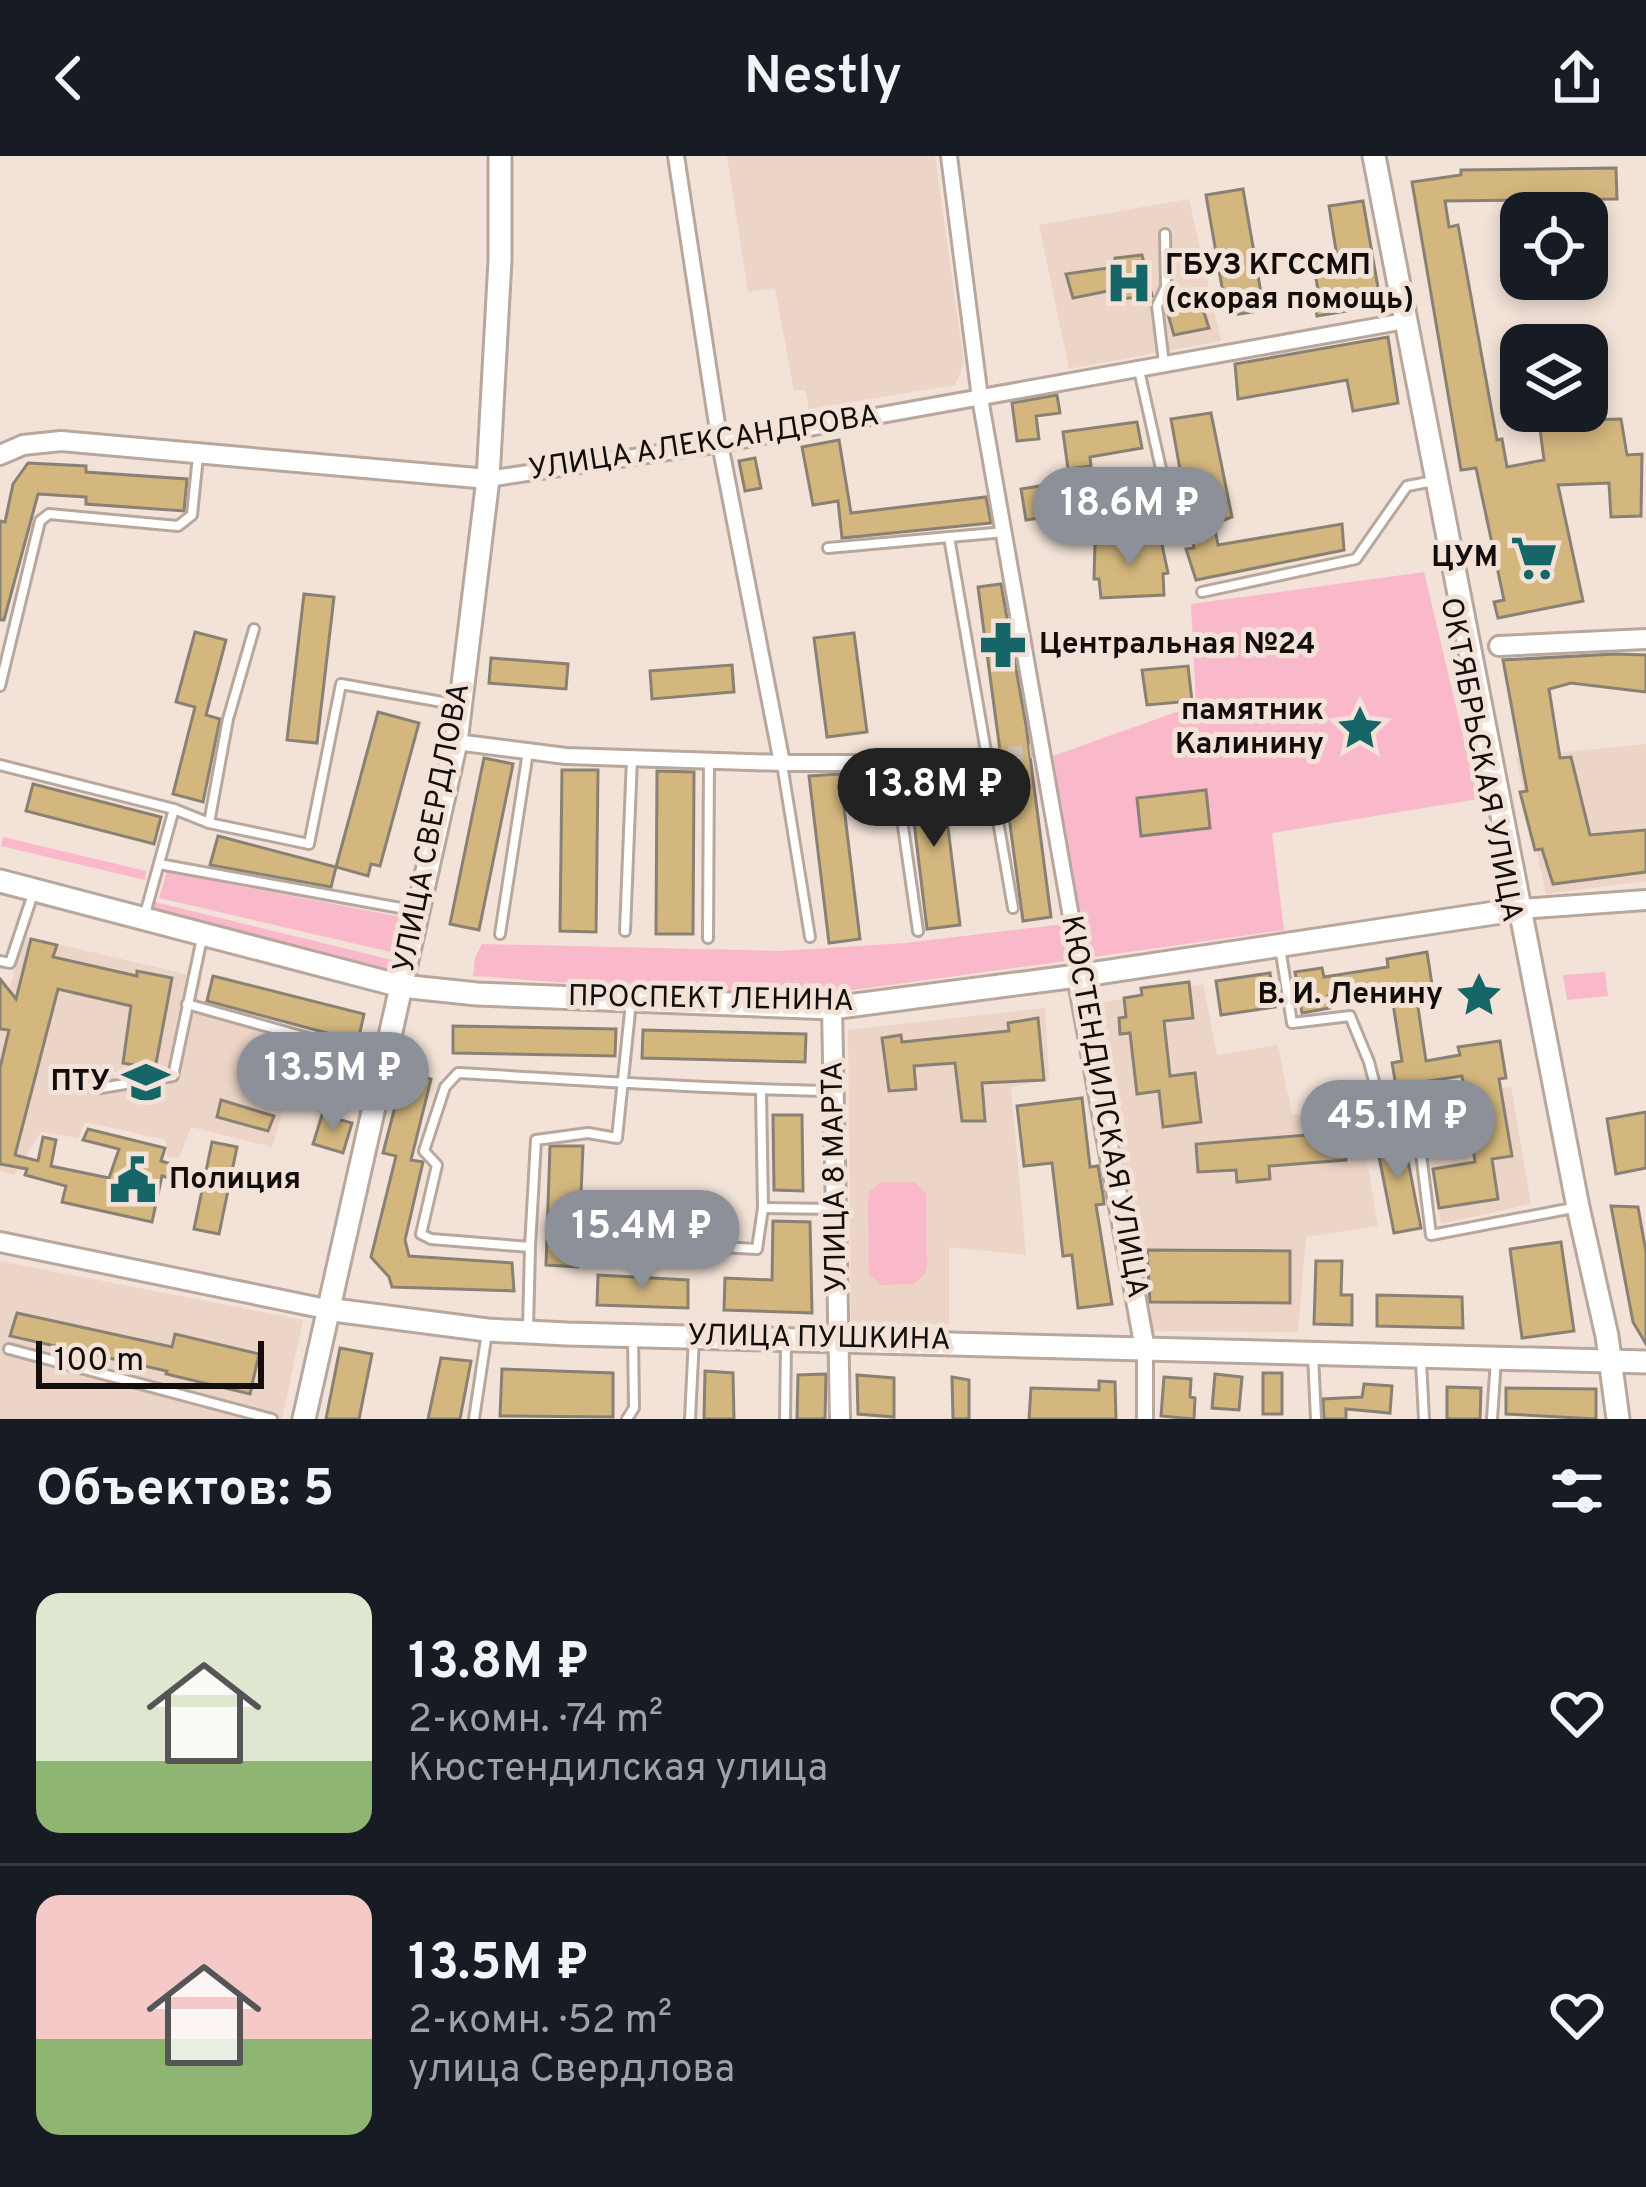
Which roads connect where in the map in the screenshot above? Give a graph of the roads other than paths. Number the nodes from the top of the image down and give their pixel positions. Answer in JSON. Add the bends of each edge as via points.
{"nodes":[{"id":1,"x":500,"y":156,"type":"edge"},
{"id":2,"x":676,"y":156,"type":"edge"},
{"id":3,"x":949,"y":156,"type":"edge"},
{"id":4,"x":1362,"y":156,"type":"edge"},
{"id":5,"x":1374,"y":156,"type":"edge"},
{"id":6,"x":1165,"y":234,"type":"dead end"},
{"id":7,"x":1400,"y":322,"type":"junction"},
{"id":8,"x":1164,"y":364,"type":"junction"},
{"id":9,"x":1139,"y":369,"type":"junction"},
{"id":10,"x":980,"y":398,"type":"junction"},
{"id":11,"x":720,"y":445,"type":"junction"},
{"id":12,"x":198,"y":452,"type":"junction"},
{"id":13,"x":0,"y":455,"type":"edge"},
{"id":14,"x":488,"y":479,"type":"junction"},
{"id":15,"x":1431,"y":482,"type":"junction"},
{"id":16,"x":1174,"y":527,"type":"dead end"},
{"id":17,"x":1006,"y":531,"type":"junction"},
{"id":18,"x":950,"y":537,"type":"junction"},
{"id":19,"x":828,"y":548,"type":"dead end"},
{"id":20,"x":1202,"y":592,"type":"dead end"},
{"id":21,"x":254,"y":629,"type":"dead end"},
{"id":22,"x":1646,"y":639,"type":"edge"},
{"id":23,"x":1499,"y":646,"type":"dead end"},
{"id":24,"x":0,"y":686,"type":"edge"},
{"id":25,"x":460,"y":706,"type":"junction"},
{"id":26,"x":456,"y":742,"type":"junction"},
{"id":27,"x":529,"y":751,"type":"junction"},
{"id":28,"x":632,"y":757,"type":"junction"},
{"id":29,"x":988,"y":757,"type":"junction"},
{"id":30,"x":710,"y":758,"type":"junction"},
{"id":31,"x":782,"y":763,"type":"junction"},
{"id":32,"x":894,"y":763,"type":"junction"},
{"id":33,"x":0,"y":765,"type":"edge"},
{"id":34,"x":174,"y":809,"type":"junction"},
{"id":35,"x":209,"y":823,"type":"junction"},
{"id":36,"x":159,"y":864,"type":"junction"},
{"id":37,"x":0,"y":880,"type":"edge"},
{"id":38,"x":34,"y":889,"type":"junction"},
{"id":39,"x":1646,"y":900,"type":"edge"},
{"id":40,"x":1013,"y":908,"type":"dead end"},
{"id":41,"x":1515,"y":910,"type":"junction"},
{"id":42,"x":418,"y":911,"type":"junction"},
{"id":43,"x":143,"y":921,"type":"junction"},
{"id":44,"x":625,"y":931,"type":"dead end"},
{"id":45,"x":918,"y":931,"type":"dead end"},
{"id":46,"x":500,"y":934,"type":"dead end"},
{"id":47,"x":202,"y":936,"type":"junction"},
{"id":48,"x":708,"y":938,"type":"dead end"},
{"id":49,"x":810,"y":938,"type":"dead end"},
{"id":50,"x":1280,"y":946,"type":"junction"},
{"id":51,"x":0,"y":961,"type":"edge"},
{"id":52,"x":1077,"y":976,"type":"junction"},
{"id":53,"x":401,"y":986,"type":"junction"},
{"id":54,"x":631,"y":1000,"type":"junction"},
{"id":55,"x":187,"y":1004,"type":"junction"},
{"id":56,"x":832,"y":1008,"type":"junction"},
{"id":57,"x":308,"y":1038,"type":"dead end"},
{"id":58,"x":623,"y":1082,"type":"junction"},
{"id":59,"x":101,"y":1088,"type":"dead end"},
{"id":60,"x":761,"y":1090,"type":"junction"},
{"id":61,"x":834,"y":1091,"type":"junction"},
{"id":62,"x":763,"y":1208,"type":"junction"},
{"id":63,"x":1574,"y":1208,"type":"junction"},
{"id":64,"x":836,"y":1209,"type":"junction"},
{"id":65,"x":0,"y":1242,"type":"edge"},
{"id":66,"x":702,"y":1246,"type":"dead end"},
{"id":67,"x":530,"y":1247,"type":"junction"},
{"id":68,"x":326,"y":1309,"type":"junction"},
{"id":69,"x":488,"y":1330,"type":"junction"},
{"id":70,"x":528,"y":1330,"type":"junction"},
{"id":71,"x":633,"y":1335,"type":"junction"},
{"id":72,"x":694,"y":1336,"type":"junction"},
{"id":73,"x":786,"y":1338,"type":"junction"},
{"id":74,"x":839,"y":1338,"type":"junction"},
{"id":75,"x":1145,"y":1348,"type":"junction"},
{"id":76,"x":9,"y":1349,"type":"dead end"},
{"id":77,"x":1313,"y":1353,"type":"junction"},
{"id":78,"x":1421,"y":1355,"type":"junction"},
{"id":79,"x":1496,"y":1357,"type":"junction"},
{"id":80,"x":1611,"y":1361,"type":"junction"},
{"id":81,"x":1646,"y":1362,"type":"edge"},
{"id":82,"x":272,"y":1419,"type":"edge"},
{"id":83,"x":304,"y":1419,"type":"edge"},
{"id":84,"x":474,"y":1419,"type":"edge"},
{"id":85,"x":627,"y":1419,"type":"edge"},
{"id":86,"x":690,"y":1419,"type":"edge"},
{"id":87,"x":785,"y":1419,"type":"edge"},
{"id":88,"x":840,"y":1419,"type":"edge"},
{"id":89,"x":1145,"y":1419,"type":"edge"},
{"id":90,"x":1316,"y":1419,"type":"edge"},
{"id":91,"x":1424,"y":1419,"type":"edge"},
{"id":92,"x":1492,"y":1419,"type":"edge"},
{"id":93,"x":1618,"y":1419,"type":"edge"}],
"edges":[{"from":1,"to":14,"type":"main road","name":"УЛИЦА СВЕРДЛОВА"},
{"from":2,"to":11,"type":"street"},
{"from":3,"to":10,"type":"street","name":"КЮСТЕНДИЛСКАЯ УЛИЦА"},
{"from":4,"to":7,"type":"main road","name":"ОКТЯБРЬСКАЯ УЛИЦА"},
{"from":5,"to":7,"type":"main road","name":"ОКТЯБРЬСКАЯ УЛИЦА"},
{"from":6,"to":8,"type":"lane","via":[[1166,287],[1157,306]]},
{"from":7,"to":8,"type":"street","name":"УЛИЦА АЛЕКСАНДРОВА"},
{"from":7,"to":15,"type":"main road","name":"ОКТЯБРЬСКАЯ УЛИЦА"},
{"from":8,"to":9,"type":"street","name":"УЛИЦА АЛЕКСАНДРОВА"},
{"from":9,"to":10,"type":"street","name":"УЛИЦА АЛЕКСАНДРОВА"},
{"from":9,"to":16,"type":"lane"},
{"from":10,"to":11,"type":"street","name":"УЛИЦА АЛЕКСАНДРОВА"},
{"from":10,"to":17,"type":"street","name":"КЮСТЕНДИЛСКАЯ УЛИЦА"},
{"from":11,"to":14,"type":"street","name":"УЛИЦА АЛЕКСАНДРОВА"},
{"from":11,"to":31,"type":"street"},
{"from":12,"to":13,"type":"street","name":"УЛИЦА АЛЕКСАНДРОВА","via":[[42,441]]},
{"from":12,"to":14,"type":"street","name":"УЛИЦА АЛЕКСАНДРОВА"},
{"from":12,"to":24,"type":"lane","via":[[192,515],[178,526],[49,514],[40,521]]},
{"from":14,"to":25,"type":"main road","name":"УЛИЦА СВЕРДЛОВА"},
{"from":15,"to":20,"type":"lane","via":[[1407,486],[1356,559]]},
{"from":15,"to":41,"type":"main road","name":"ОКТЯБРЬСКАЯ УЛИЦА"},
{"from":17,"to":18,"type":"lane"},
{"from":17,"to":52,"type":"street","name":"КЮСТЕНДИЛСКАЯ УЛИЦА"},
{"from":18,"to":19,"type":"lane"},
{"from":18,"to":29,"type":"lane"},
{"from":21,"to":35,"type":"lane"},
{"from":22,"to":23,"type":"street"},
{"from":25,"to":26,"type":"main road","name":"УЛИЦА СВЕРДЛОВА"},
{"from":25,"to":35,"type":"lane","via":[[341,684],[310,844]]},
{"from":26,"to":27,"type":"street"},
{"from":26,"to":42,"type":"main road","name":"УЛИЦА СВЕРДЛОВА"},
{"from":27,"to":28,"type":"street"},
{"from":27,"to":46,"type":"lane"},
{"from":28,"to":30,"type":"street"},
{"from":28,"to":44,"type":"lane"},
{"from":29,"to":32,"type":"street"},
{"from":29,"to":40,"type":"lane"},
{"from":30,"to":31,"type":"street"},
{"from":30,"to":48,"type":"lane"},
{"from":31,"to":32,"type":"street"},
{"from":31,"to":49,"type":"lane"},
{"from":32,"to":45,"type":"lane"},
{"from":33,"to":34,"type":"lane"},
{"from":34,"to":35,"type":"lane"},
{"from":34,"to":36,"type":"lane"},
{"from":36,"to":42,"type":"lane"},
{"from":36,"to":43,"type":"lane"},
{"from":37,"to":38,"type":"main road","name":"ПРОСПЕКТ ЛЕНИНА"},
{"from":38,"to":43,"type":"main road","name":"ПРОСПЕКТ ЛЕНИНА"},
{"from":38,"to":51,"type":"lane","via":[[10,963]]},
{"from":39,"to":41,"type":"street","name":"ПРОСПЕКТ ЛЕНИНА"},
{"from":41,"to":50,"type":"main road","name":"ПРОСПЕКТ ЛЕНИНА"},
{"from":41,"to":63,"type":"main road","name":"ОКТЯБРЬСКАЯ УЛИЦА"},
{"from":42,"to":53,"type":"main road","name":"УЛИЦА СВЕРДЛОВА"},
{"from":43,"to":47,"type":"main road","name":"ПРОСПЕКТ ЛЕНИНА"},
{"from":47,"to":53,"type":"main road","name":"ПРОСПЕКТ ЛЕНИНА"},
{"from":47,"to":55,"type":"lane"},
{"from":50,"to":52,"type":"main road","name":"ПРОСПЕКТ ЛЕНИНА"},
{"from":50,"to":63,"type":"lane","via":[[1292,1023],[1350,1016],[1378,1097],[1418,1129],[1431,1235]]},
{"from":52,"to":56,"type":"main road","name":"ПРОСПЕКТ ЛЕНИНА"},
{"from":52,"to":75,"type":"street","name":"КЮСТЕНДИЛСКАЯ УЛИЦА"},
{"from":53,"to":54,"type":"main road","name":"ПРОСПЕКТ ЛЕНИНА"},
{"from":53,"to":68,"type":"main road","name":"УЛИЦА СВЕРДЛОВА"},
{"from":54,"to":56,"type":"main road","name":"ПРОСПЕКТ ЛЕНИНА"},
{"from":54,"to":58,"type":"lane"},
{"from":55,"to":57,"type":"lane"},
{"from":55,"to":59,"type":"lane","via":[[173,1076]]},
{"from":56,"to":61,"type":"street","name":"УЛИЦА 8 МАРТА"},
{"from":58,"to":60,"type":"lane"},
{"from":58,"to":67,"type":"lane","via":[[617,1138],[536,1140]]},
{"from":58,"to":67,"type":"lane","via":[[458,1073],[445,1087],[424,1151],[436,1165],[421,1234]]},
{"from":60,"to":61,"type":"lane"},
{"from":60,"to":62,"type":"lane"},
{"from":61,"to":64,"type":"street","name":"УЛИЦА 8 МАРТА"},
{"from":62,"to":64,"type":"lane"},
{"from":62,"to":66,"type":"lane","via":[[757,1249]]},
{"from":63,"to":80,"type":"main road","name":"ОКТЯБРЬСКАЯ УЛИЦА"},
{"from":63,"to":80,"type":"main road","name":"ОКТЯБРЬСКАЯ УЛИЦА"},
{"from":64,"to":74,"type":"street","name":"УЛИЦА 8 МАРТА"},
{"from":65,"to":68,"type":"street","name":"УЛИЦА ПУШКИНА"},
{"from":67,"to":70,"type":"lane"},
{"from":68,"to":69,"type":"main road","name":"УЛИЦА ПУШКИНА"},
{"from":68,"to":83,"type":"main road","name":"УЛИЦА СВЕРДЛОВА"},
{"from":69,"to":70,"type":"main road","name":"УЛИЦА ПУШКИНА"},
{"from":69,"to":84,"type":"lane"},
{"from":70,"to":71,"type":"main road","name":"УЛИЦА ПУШКИНА"},
{"from":71,"to":72,"type":"main road","name":"УЛИЦА ПУШКИНА"},
{"from":71,"to":85,"type":"lane","via":[[634,1408]]},
{"from":72,"to":73,"type":"main road","name":"УЛИЦА ПУШКИНА"},
{"from":72,"to":86,"type":"lane"},
{"from":73,"to":74,"type":"main road","name":"УЛИЦА ПУШКИНА"},
{"from":73,"to":87,"type":"lane"},
{"from":74,"to":75,"type":"main road","name":"УЛИЦА ПУШКИНА"},
{"from":74,"to":88,"type":"street","name":"УЛИЦА 8 МАРТА"},
{"from":75,"to":77,"type":"main road","name":"УЛИЦА ПУШКИНА"},
{"from":75,"to":89,"type":"street","name":"КЮСТЕНДИЛСКАЯ УЛИЦА"},
{"from":76,"to":82,"type":"lane"},
{"from":77,"to":78,"type":"main road","name":"УЛИЦА ПУШКИНА"},
{"from":77,"to":90,"type":"lane"},
{"from":78,"to":79,"type":"main road","name":"УЛИЦА ПУШКИНА"},
{"from":78,"to":91,"type":"lane"},
{"from":79,"to":80,"type":"main road","name":"УЛИЦА ПУШКИНА"},
{"from":79,"to":92,"type":"lane"},
{"from":80,"to":81,"type":"main road","name":"УЛИЦА ПУШКИНА"},
{"from":80,"to":93,"type":"main road","name":"ОКТЯБРЬСКАЯ УЛИЦА"}]}
